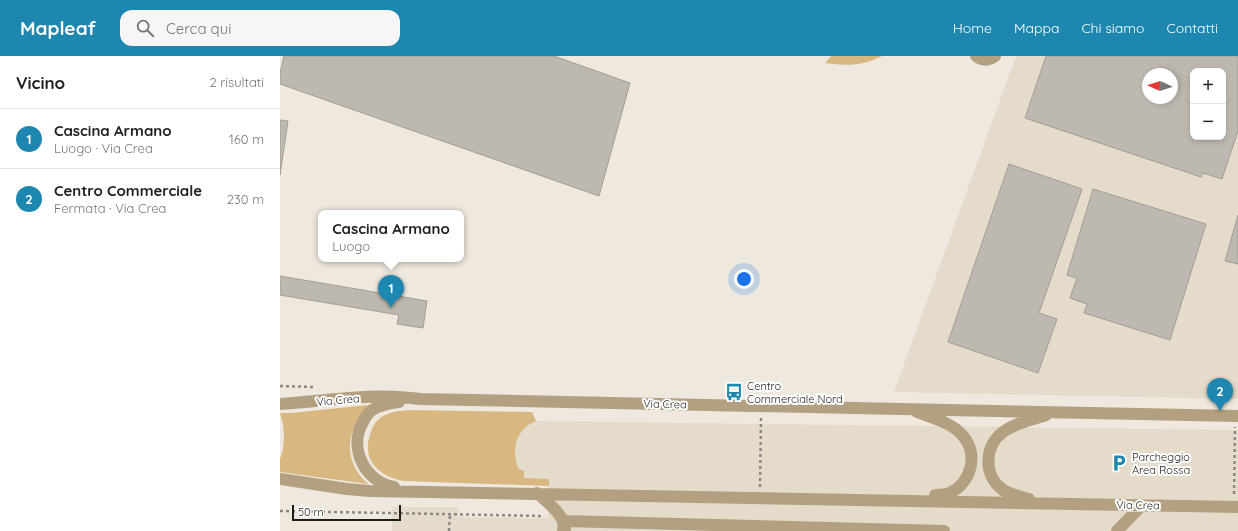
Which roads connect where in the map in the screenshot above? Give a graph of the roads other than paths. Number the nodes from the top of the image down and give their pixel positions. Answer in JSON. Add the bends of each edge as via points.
{"nodes":[{"id":1,"x":976,"y":56,"type":"edge"},
{"id":2,"x":995,"y":56,"type":"edge"},
{"id":3,"x":420,"y":399,"type":"junction"},
{"id":4,"x":280,"y":404,"type":"edge"},
{"id":5,"x":910,"y":409,"type":"junction"},
{"id":6,"x":1054,"y":412,"type":"junction"},
{"id":7,"x":1236,"y":416,"type":"edge"},
{"id":8,"x":280,"y":479,"type":"edge"},
{"id":9,"x":419,"y":491,"type":"junction"},
{"id":10,"x":537,"y":493,"type":"junction"},
{"id":11,"x":896,"y":500,"type":"junction"},
{"id":12,"x":1038,"y":503,"type":"junction"},
{"id":13,"x":1142,"y":505,"type":"junction"},
{"id":14,"x":1236,"y":507,"type":"edge"},
{"id":15,"x":563,"y":525,"type":"edge"},
{"id":16,"x":662,"y":528,"type":"edge"},
{"id":17,"x":796,"y":530,"type":"edge"},
{"id":18,"x":944,"y":531,"type":"edge"},
{"id":19,"x":1117,"y":531,"type":"edge"}],
"edges":[{"from":1,"to":2,"type":"street","via":[[982,60]]},
{"from":3,"to":4,"type":"street","name":"Via Crea","via":[[403,396],[370,397]]},
{"from":3,"to":5,"type":"street","name":"Via Crea"},
{"from":3,"to":9,"type":"street","name":"Via Crea","via":[[380,406],[371,411],[361,426],[357,446],[362,463],[376,480],[389,486]]},
{"from":5,"to":6,"type":"street","name":"Via Crea"},
{"from":5,"to":11,"type":"street","name":"Via Crea","via":[[955,428],[963,435],[969,444],[972,464],[964,483],[948,494]]},
{"from":6,"to":7,"type":"street","name":"Via Crea"},
{"from":6,"to":12,"type":"street","name":"Via Crea","via":[[1002,432],[995,439],[988,455],[991,475],[1003,490]]},
{"from":8,"to":9,"type":"street","name":"Via Crea","via":[[370,491]]},
{"from":9,"to":10,"type":"street","name":"Via Crea"},
{"from":10,"to":11,"type":"street","name":"Via Crea"},
{"from":10,"to":15,"type":"street","via":[[549,503]]},
{"from":11,"to":12,"type":"street","name":"Via Crea"},
{"from":12,"to":13,"type":"street","name":"Via Crea"},
{"from":13,"to":14,"type":"street","name":"Via Crea"},
{"from":13,"to":19,"type":"street"},
{"from":15,"to":16,"type":"street"},
{"from":16,"to":17,"type":"street"},
{"from":17,"to":18,"type":"street"}]}
